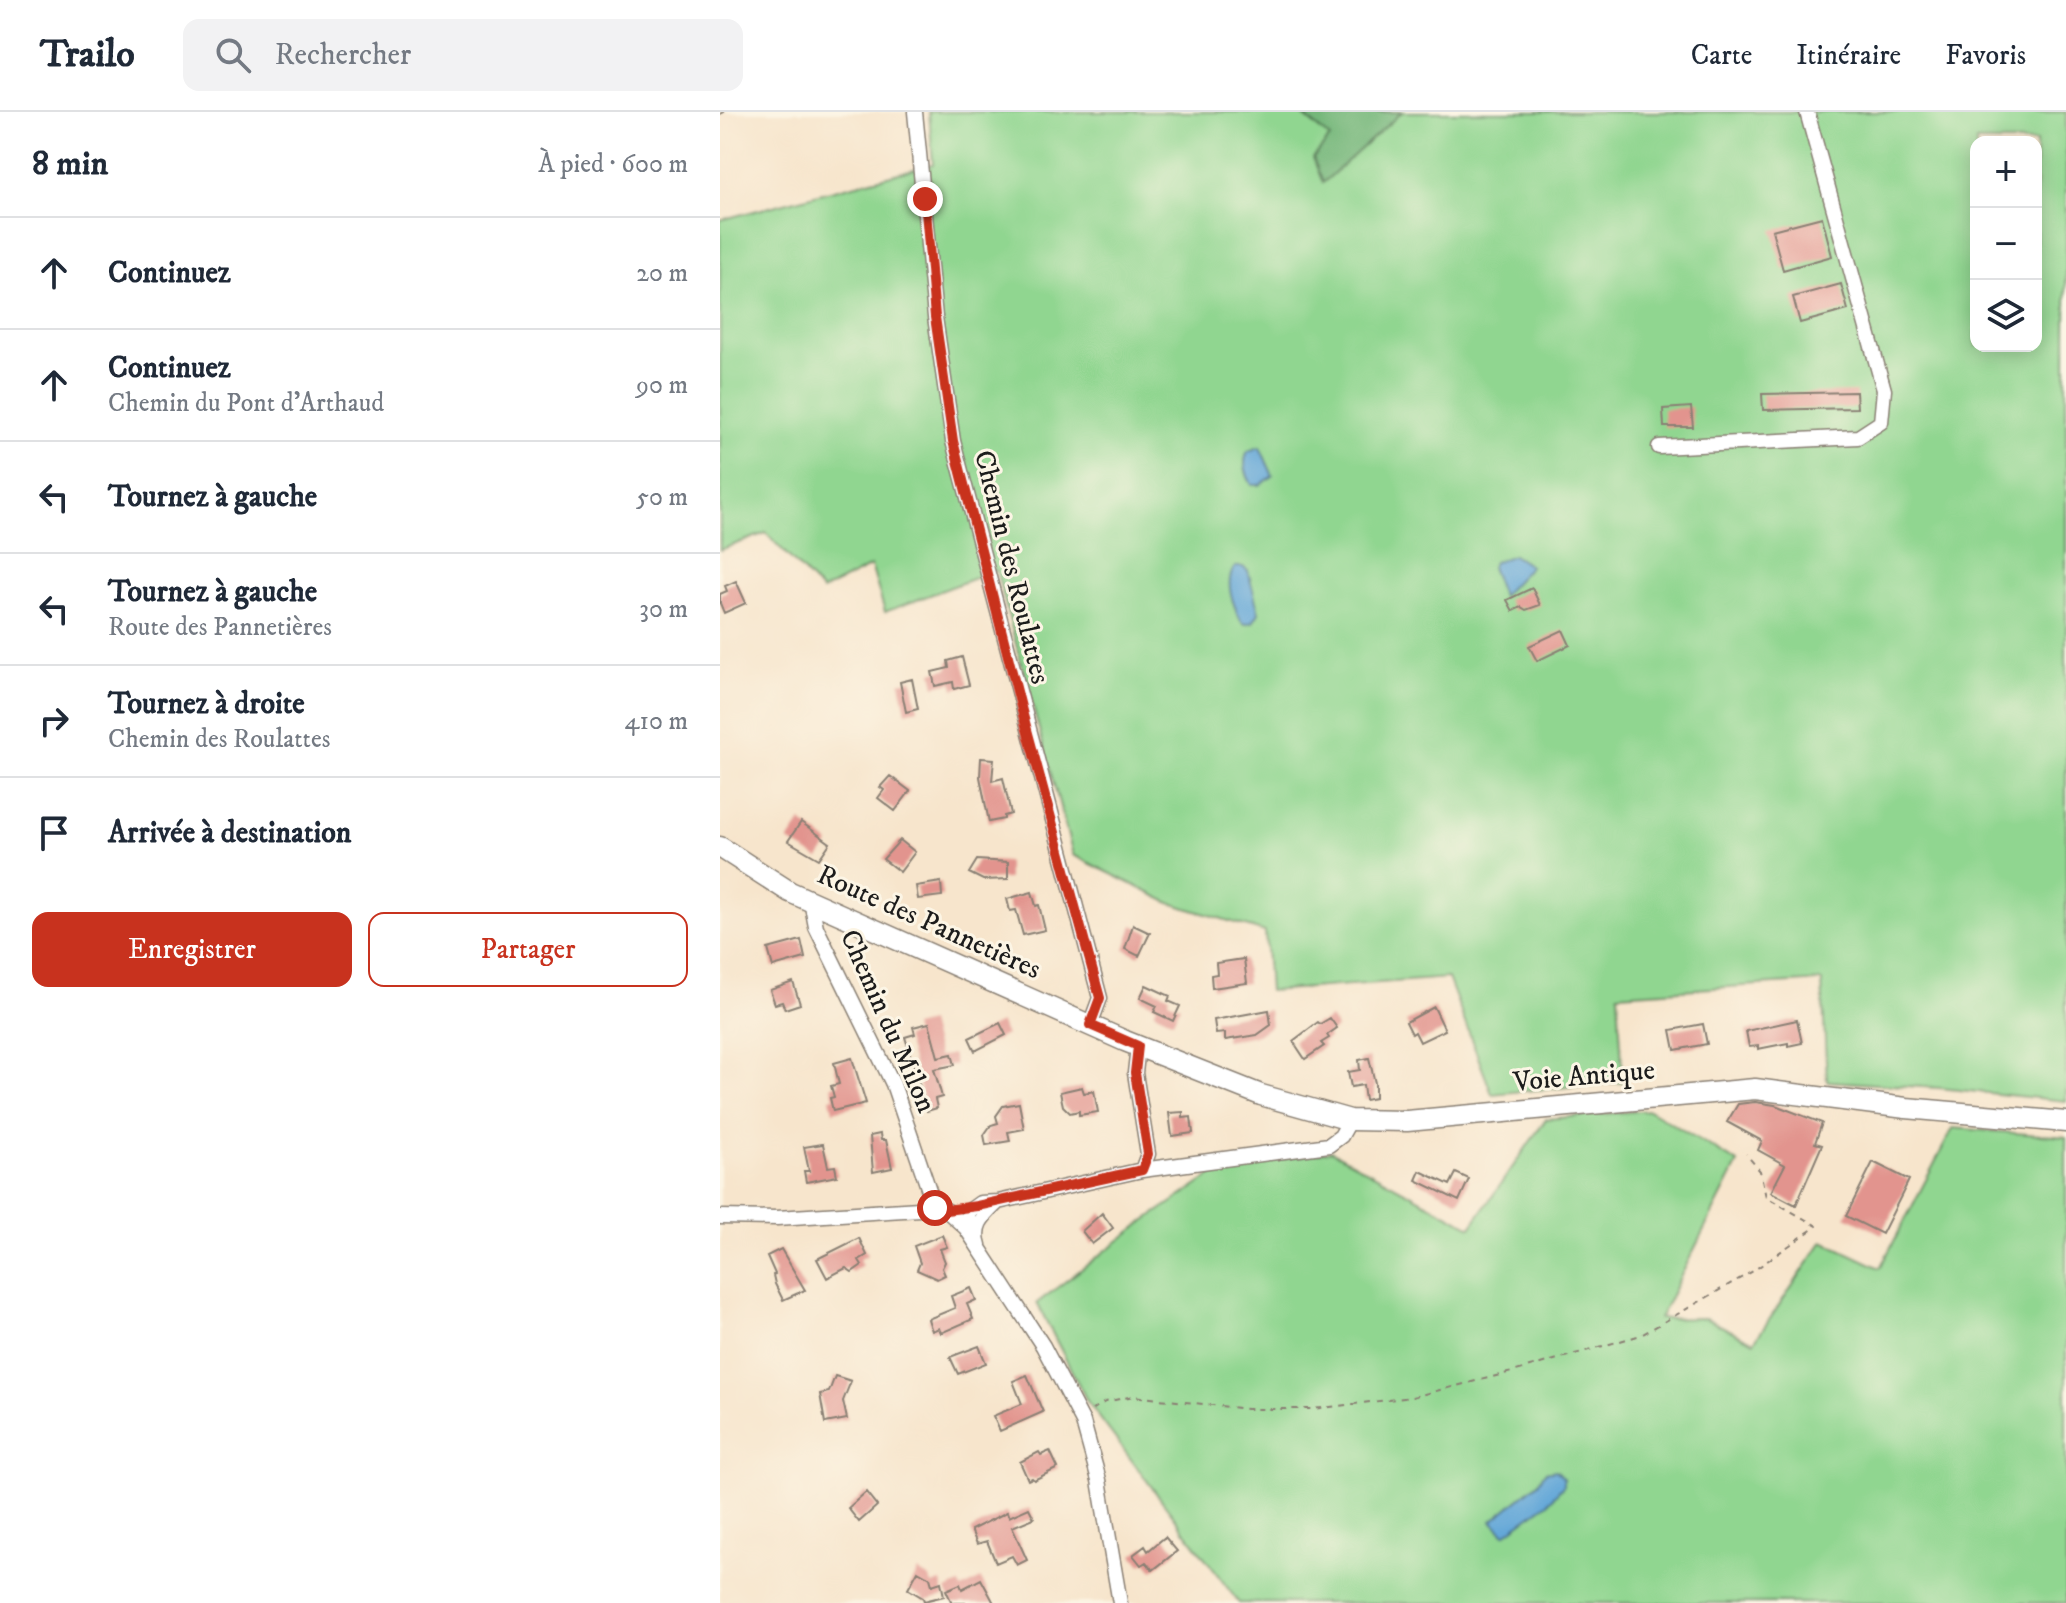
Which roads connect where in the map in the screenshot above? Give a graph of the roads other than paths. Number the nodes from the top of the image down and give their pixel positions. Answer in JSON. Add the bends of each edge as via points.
{"nodes":[{"id":1,"x":915,"y":112,"type":"edge"},
{"id":2,"x":1807,"y":112,"type":"edge"},
{"id":3,"x":1659,"y":447,"type":"dead end"},
{"id":4,"x":720,"y":847,"type":"edge"},
{"id":5,"x":811,"y":901,"type":"junction"},
{"id":6,"x":1090,"y":1025,"type":"junction"},
{"id":7,"x":1129,"y":1042,"type":"junction"},
{"id":8,"x":1350,"y":1120,"type":"junction"},
{"id":9,"x":2066,"y":1122,"type":"edge"},
{"id":10,"x":1142,"y":1170,"type":"junction"},
{"id":11,"x":998,"y":1202,"type":"junction"},
{"id":12,"x":977,"y":1206,"type":"junction"},
{"id":13,"x":941,"y":1209,"type":"junction"},
{"id":14,"x":720,"y":1217,"type":"edge"},
{"id":15,"x":966,"y":1228,"type":"junction"},
{"id":16,"x":982,"y":1253,"type":"junction"},
{"id":17,"x":1120,"y":1603,"type":"edge"}],
"edges":[{"from":1,"to":6,"type":"street","name":"Chemin des Roulattes","via":[[953,441],[1100,998]]},
{"from":2,"to":3,"type":"street","via":[[1884,390],[1881,422],[1858,437]]},
{"from":4,"to":5,"type":"street","name":"Route des Pannetières"},
{"from":5,"to":6,"type":"street","name":"Route des Pannetières"},
{"from":5,"to":13,"type":"street","name":"Chemin du Milon","via":[[816,927],[893,1084]]},
{"from":6,"to":7,"type":"street","name":"Route des Pannetières"},
{"from":7,"to":8,"type":"street","name":"Voie Antique","via":[[1261,1095]]},
{"from":7,"to":10,"type":"street","via":[[1148,1154]]},
{"from":8,"to":9,"type":"street","name":"Voie Antique","via":[[1407,1121],[1755,1089]]},
{"from":8,"to":10,"type":"street","via":[[1329,1145]]},
{"from":10,"to":11,"type":"street"},
{"from":11,"to":12,"type":"street"},
{"from":11,"to":16,"type":"street","via":[[978,1223]]},
{"from":12,"to":13,"type":"street"},
{"from":12,"to":15,"type":"street","via":[[969,1211]]},
{"from":13,"to":14,"type":"street"},
{"from":13,"to":15,"type":"street"},
{"from":15,"to":16,"type":"street"},
{"from":16,"to":17,"type":"street","via":[[1043,1346],[1080,1417],[1099,1480]]}]}
